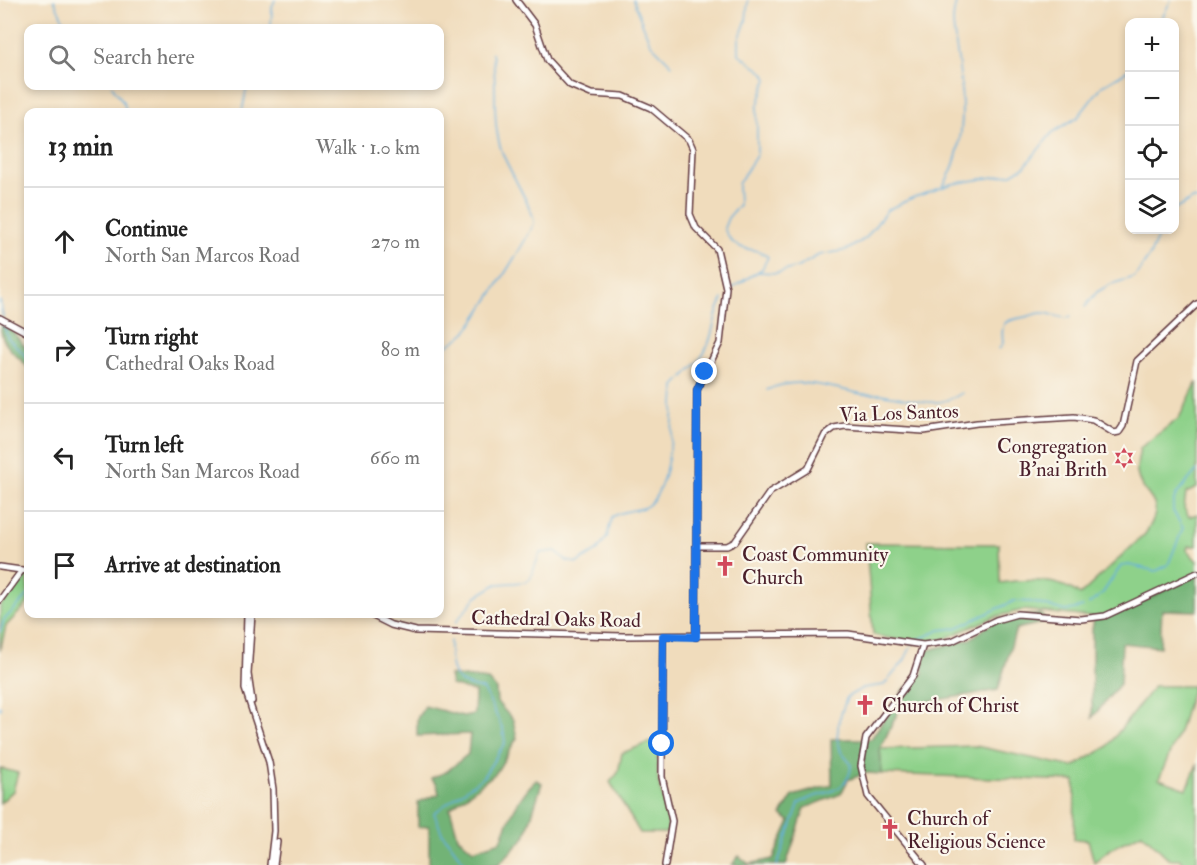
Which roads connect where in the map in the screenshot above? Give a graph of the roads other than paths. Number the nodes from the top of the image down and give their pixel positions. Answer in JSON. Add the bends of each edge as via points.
{"nodes":[{"id":1,"x":516,"y":0,"type":"edge"},
{"id":2,"x":1197,"y":304,"type":"edge"},
{"id":3,"x":0,"y":318,"type":"edge"},
{"id":4,"x":24,"y":331,"type":"edge"},
{"id":5,"x":696,"y":546,"type":"junction"},
{"id":6,"x":0,"y":567,"type":"edge"},
{"id":7,"x":24,"y":571,"type":"edge"},
{"id":8,"x":24,"y":573,"type":"edge"},
{"id":9,"x":1197,"y":573,"type":"edge"},
{"id":10,"x":0,"y":600,"type":"edge"},
{"id":11,"x":246,"y":618,"type":"edge"},
{"id":12,"x":252,"y":618,"type":"edge"},
{"id":13,"x":377,"y":618,"type":"edge"},
{"id":14,"x":663,"y":636,"type":"junction"},
{"id":15,"x":696,"y":637,"type":"junction"},
{"id":16,"x":920,"y":645,"type":"junction"},
{"id":17,"x":272,"y":865,"type":"edge"},
{"id":18,"x":666,"y":865,"type":"edge"},
{"id":19,"x":924,"y":865,"type":"edge"}],
"edges":[{"from":1,"to":5,"type":"street","via":[[535,25],[548,60],[570,85],[591,94],[623,96],[651,108],[689,140],[694,153],[691,219],[717,249],[726,300],[720,343],[697,390]]},
{"from":2,"to":5,"type":"street","name":"Via Los Santos","via":[[1137,361],[1120,431],[1114,433],[1093,420],[1074,417],[924,431],[839,427],[825,435],[808,469],[770,492],[735,542],[727,546]]},
{"from":3,"to":4,"type":"street"},
{"from":5,"to":15,"type":"street"},
{"from":6,"to":7,"type":"street"},
{"from":8,"to":10,"type":"street"},
{"from":9,"to":16,"type":"street","name":"Cathedral Oaks Road","via":[[1105,616],[1081,619],[1017,614],[952,641]]},
{"from":11,"to":17,"type":"street","via":[[245,689],[269,762],[274,795]]},
{"from":12,"to":17,"type":"street","via":[[249,685],[276,788],[277,831]]},
{"from":13,"to":14,"type":"street","name":"Cathedral Oaks Road","via":[[416,631]]},
{"from":14,"to":15,"type":"street","name":"Cathedral Oaks Road"},
{"from":14,"to":18,"type":"street","via":[[662,777],[672,821]]},
{"from":15,"to":16,"type":"street","name":"Cathedral Oaks Road","via":[[848,634]]},
{"from":16,"to":19,"type":"street","via":[[914,676],[869,733],[861,766],[868,796]]}]}
